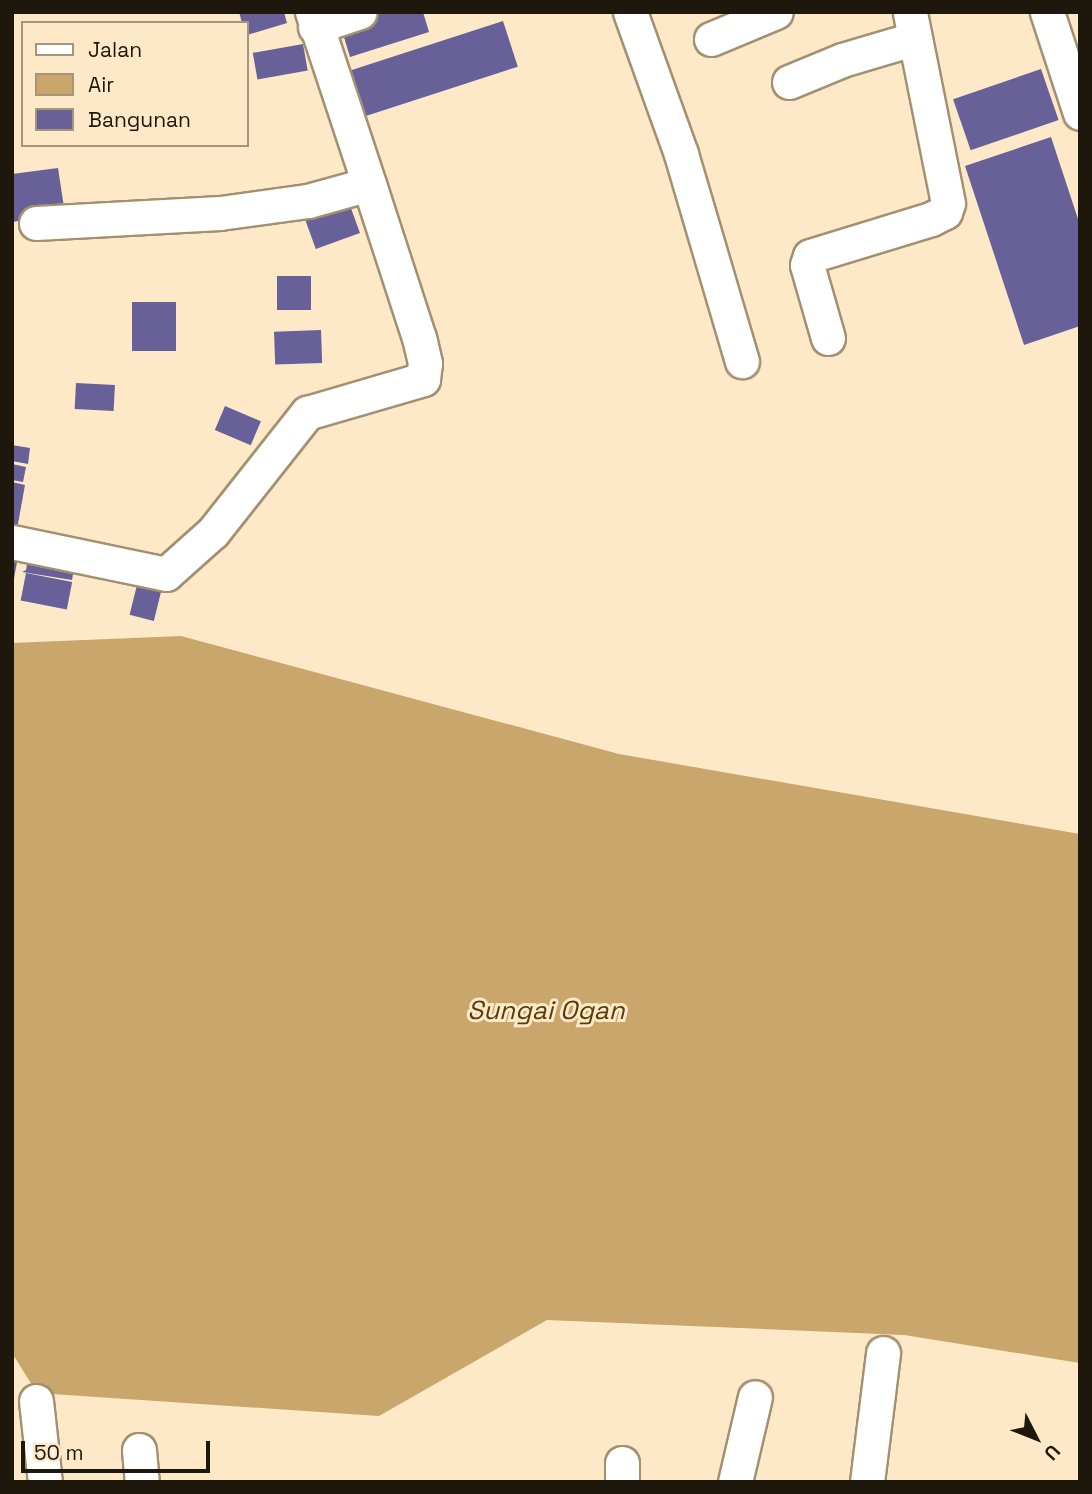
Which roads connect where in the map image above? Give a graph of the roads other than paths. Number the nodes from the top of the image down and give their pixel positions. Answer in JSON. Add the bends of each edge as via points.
{"nodes":[{"id":1,"x":360,"y":12,"type":"edge"},
{"id":2,"x":630,"y":12,"type":"edge"},
{"id":3,"x":776,"y":12,"type":"edge"},
{"id":4,"x":1047,"y":12,"type":"edge"},
{"id":5,"x":313,"y":20,"type":"edge"},
{"id":6,"x":911,"y":26,"type":"edge"},
{"id":7,"x":711,"y":39,"type":"dead end"},
{"id":8,"x":789,"y":82,"type":"dead end"},
{"id":9,"x":1080,"y":113,"type":"edge"},
{"id":10,"x":369,"y":184,"type":"junction"},
{"id":11,"x":36,"y":223,"type":"dead end"},
{"id":12,"x":828,"y":338,"type":"dead end"},
{"id":13,"x":743,"y":361,"type":"dead end"},
{"id":14,"x":12,"y":542,"type":"edge"},
{"id":15,"x":883,"y":1353,"type":"dead end"},
{"id":16,"x":755,"y":1397,"type":"dead end"},
{"id":17,"x":36,"y":1401,"type":"dead end"},
{"id":18,"x":45,"y":1482,"type":"edge"},
{"id":19,"x":735,"y":1482,"type":"edge"},
{"id":20,"x":867,"y":1482,"type":"edge"}],
"edges":[{"from":1,"to":5,"type":"street"},
{"from":2,"to":13,"type":"street","via":[[681,154]]},
{"from":3,"to":7,"type":"street"},
{"from":4,"to":9,"type":"street"},
{"from":5,"to":10,"type":"street"},
{"from":6,"to":8,"type":"street"},
{"from":6,"to":12,"type":"street","via":[[948,203],[945,212],[931,219],[810,256],[807,265]]},
{"from":10,"to":11,"type":"street","via":[[308,201],[220,213]]},
{"from":10,"to":14,"type":"street","via":[[425,363],[423,379],[307,413],[214,532],[166,574]]},
{"from":15,"to":20,"type":"street"},
{"from":16,"to":19,"type":"street"},
{"from":17,"to":18,"type":"street"}]}
